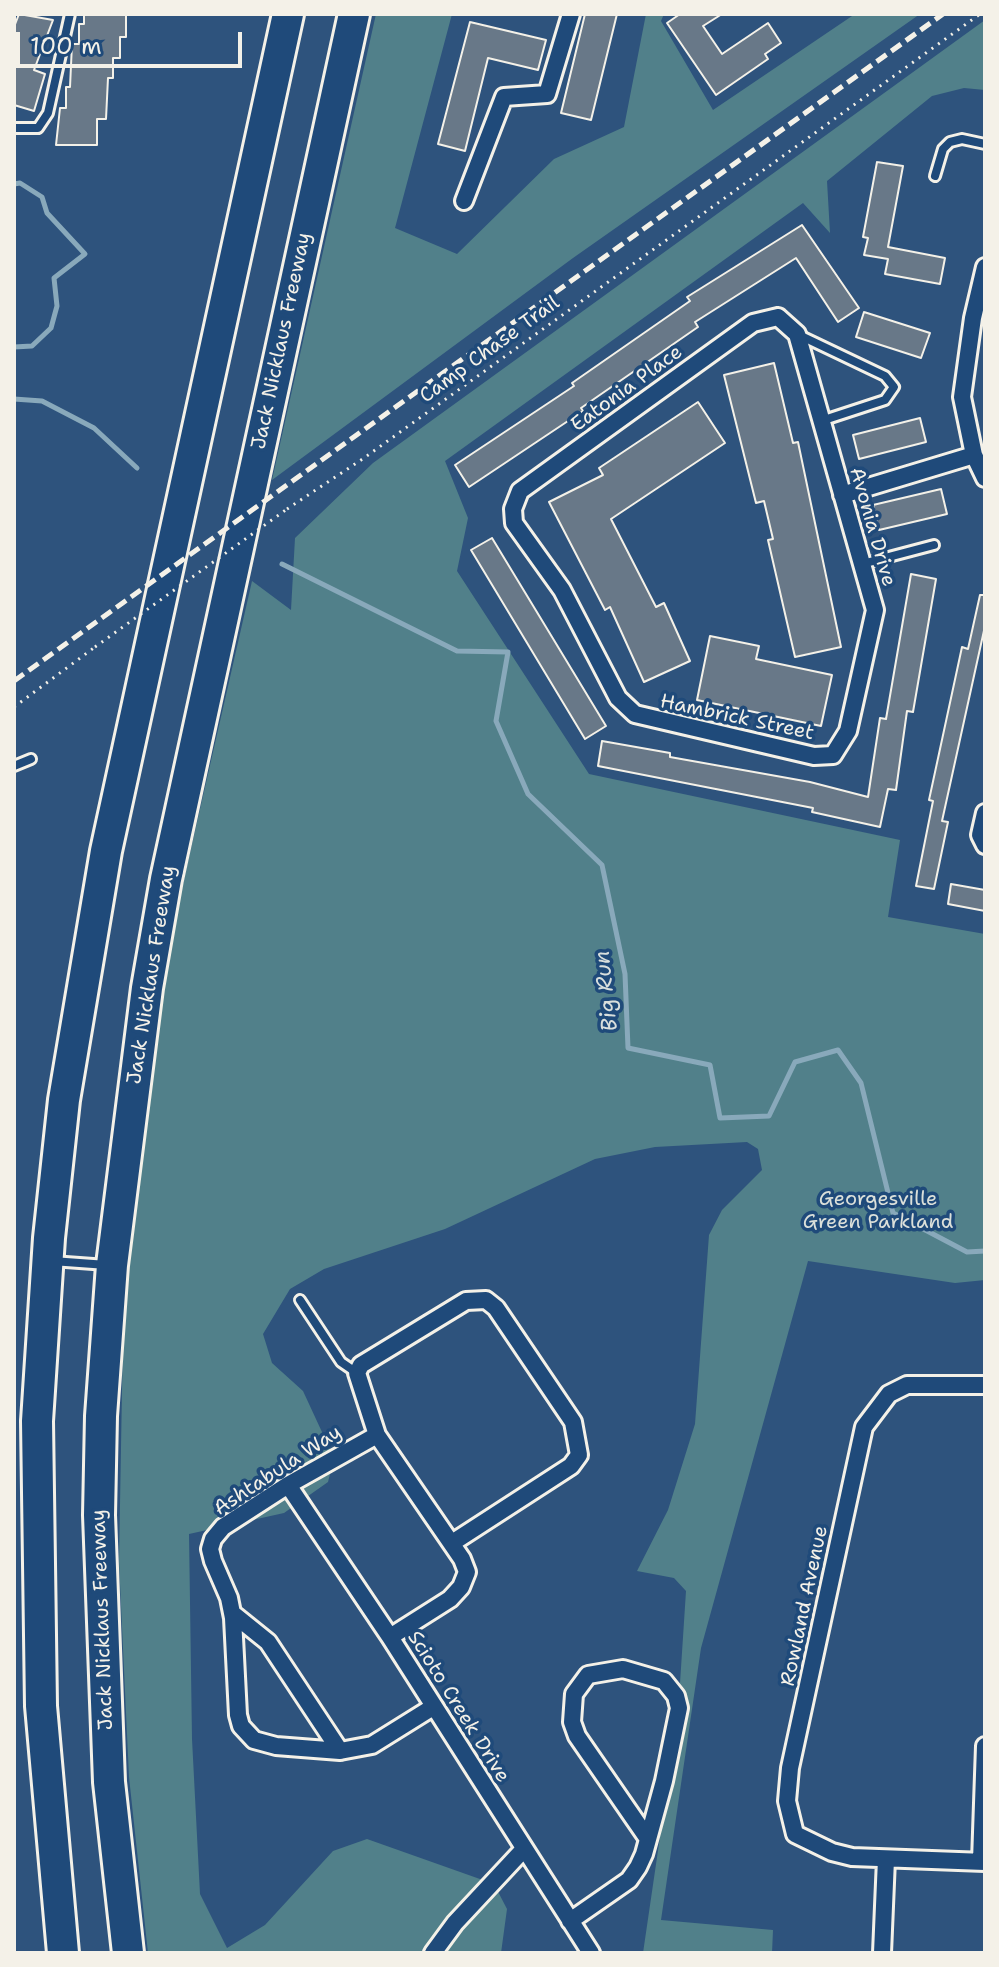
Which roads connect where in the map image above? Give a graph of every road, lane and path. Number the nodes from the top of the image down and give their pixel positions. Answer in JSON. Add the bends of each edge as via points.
{"nodes":[{"id":1,"x":70,"y":14,"type":"edge"},
{"id":2,"x":288,"y":14,"type":"edge"},
{"id":3,"x":354,"y":14,"type":"edge"},
{"id":4,"x":571,"y":14,"type":"edge"},
{"id":5,"x":980,"y":14,"type":"edge"},
{"id":6,"x":14,"y":128,"type":"edge"},
{"id":7,"x":985,"y":144,"type":"edge"},
{"id":8,"x":935,"y":176,"type":"dead end"},
{"id":9,"x":464,"y":201,"type":"dead end"},
{"id":10,"x":985,"y":267,"type":"edge"},
{"id":11,"x":981,"y":301,"type":"edge"},
{"id":12,"x":797,"y":334,"type":"junction"},
{"id":13,"x":821,"y":421,"type":"junction"},
{"id":14,"x":974,"y":455,"type":"junction"},
{"id":15,"x":985,"y":478,"type":"edge"},
{"id":16,"x":842,"y":495,"type":"junction"},
{"id":17,"x":513,"y":509,"type":"joint"},
{"id":18,"x":934,"y":545,"type":"dead end"},
{"id":19,"x":862,"y":564,"type":"junction"},
{"id":20,"x":14,"y":707,"type":"edge"},
{"id":21,"x":833,"y":755,"type":"joint"},
{"id":22,"x":31,"y":759,"type":"dead end"},
{"id":23,"x":14,"y":766,"type":"edge"},
{"id":24,"x":985,"y":813,"type":"edge"},
{"id":25,"x":985,"y":845,"type":"edge"},
{"id":26,"x":47,"y":1261,"type":"junction"},
{"id":27,"x":112,"y":1265,"type":"junction"},
{"id":28,"x":300,"y":1300,"type":"dead end"},
{"id":29,"x":357,"y":1373,"type":"junction"},
{"id":30,"x":985,"y":1385,"type":"edge"},
{"id":31,"x":377,"y":1435,"type":"junction"},
{"id":32,"x":288,"y":1485,"type":"junction"},
{"id":33,"x":452,"y":1543,"type":"junction"},
{"id":34,"x":232,"y":1613,"type":"junction"},
{"id":35,"x":390,"y":1637,"type":"junction"},
{"id":36,"x":433,"y":1707,"type":"junction"},
{"id":37,"x":985,"y":1746,"type":"edge"},
{"id":38,"x":340,"y":1751,"type":"junction"},
{"id":39,"x":648,"y":1839,"type":"junction"},
{"id":40,"x":524,"y":1849,"type":"junction"},
{"id":41,"x":886,"y":1859,"type":"junction"},
{"id":42,"x":983,"y":1862,"type":"edge"},
{"id":43,"x":570,"y":1921,"type":"junction"},
{"id":44,"x":63,"y":1953,"type":"edge"},
{"id":45,"x":128,"y":1953,"type":"edge"},
{"id":46,"x":433,"y":1953,"type":"edge"},
{"id":47,"x":591,"y":1953,"type":"edge"},
{"id":48,"x":882,"y":1953,"type":"edge"}],
"edges":[{"from":1,"to":6,"type":"lane","via":[[48,113],[38,128]]},
{"from":2,"to":26,"type":"highway","via":[[98,888],[64,1100]]},
{"from":3,"to":27,"type":"highway","name":"Jack Nicklaus Freeway","via":[[166,879]]},
{"from":4,"to":9,"type":"street","via":[[547,94],[504,97]]},
{"from":5,"to":20,"type":"path","name":"Camp Chase Trail","bridge":true},
{"from":7,"to":8,"type":"lane","via":[[950,142]]},
{"from":10,"to":11,"type":"street"},
{"from":11,"to":14,"type":"street","via":[[962,397]]},
{"from":12,"to":13,"type":"street","name":"Avonia Drive"},
{"from":12,"to":13,"type":"lane","via":[[885,376],[894,387],[885,400]]},
{"from":12,"to":17,"type":"street","name":"Eatonia Place","via":[[778,317],[753,323],[520,491]]},
{"from":13,"to":16,"type":"street","name":"Avonia Drive"},
{"from":14,"to":15,"type":"street"},
{"from":14,"to":16,"type":"street"},
{"from":16,"to":19,"type":"street","name":"Avonia Drive"},
{"from":17,"to":21,"type":"street","name":"Hambrick Street","via":[[514,523],[562,590],[618,698],[635,714],[814,756]]},
{"from":18,"to":19,"type":"lane"},
{"from":19,"to":21,"type":"street","name":"Avonia Drive","via":[[875,610],[848,731]]},
{"from":22,"to":23,"type":"lane"},
{"from":24,"to":25,"type":"street","via":[[980,835]]},
{"from":26,"to":27,"type":"lane"},
{"from":26,"to":44,"type":"highway","via":[[37,1421],[36,1572],[41,1706]]},
{"from":27,"to":45,"type":"highway","name":"Jack Nicklaus Freeway","via":[[99,1515],[109,1782]]},
{"from":28,"to":29,"type":"lane","via":[[341,1362]]},
{"from":29,"to":31,"type":"street"},
{"from":29,"to":33,"type":"street","via":[[361,1365],[466,1301],[486,1300],[573,1422],[579,1455],[571,1466]]},
{"from":30,"to":41,"type":"street","name":"Rowland Avenue","via":[[907,1385],[889,1394],[864,1427],[790,1768],[787,1801],[795,1834],[852,1857]]},
{"from":31,"to":32,"type":"street","name":"Ashtabula Way"},
{"from":31,"to":33,"type":"street"},
{"from":32,"to":34,"type":"street","name":"Ashtabula Way","via":[[223,1527],[210,1549]]},
{"from":32,"to":35,"type":"street","name":"Scioto Creek Drive"},
{"from":33,"to":35,"type":"street","via":[[467,1572],[461,1587]]},
{"from":34,"to":38,"type":"street","via":[[268,1642]]},
{"from":34,"to":38,"type":"street","via":[[238,1715],[247,1735],[276,1746]]},
{"from":35,"to":36,"type":"street","name":"Scioto Creek Drive"},
{"from":36,"to":38,"type":"street","via":[[372,1745]]},
{"from":36,"to":40,"type":"street","name":"Scioto Creek Drive"},
{"from":37,"to":42,"type":"street"},
{"from":39,"to":39,"type":"street","via":[[679,1708],[676,1696],[664,1681],[623,1669],[588,1675],[574,1694],[577,1736]]},
{"from":39,"to":43,"type":"street","via":[[629,1880]]},
{"from":40,"to":43,"type":"street","name":"Scioto Creek Drive"},
{"from":40,"to":46,"type":"street"},
{"from":41,"to":42,"type":"street"},
{"from":41,"to":48,"type":"street"},
{"from":43,"to":47,"type":"street","name":"Scioto Creek Drive"}]}
